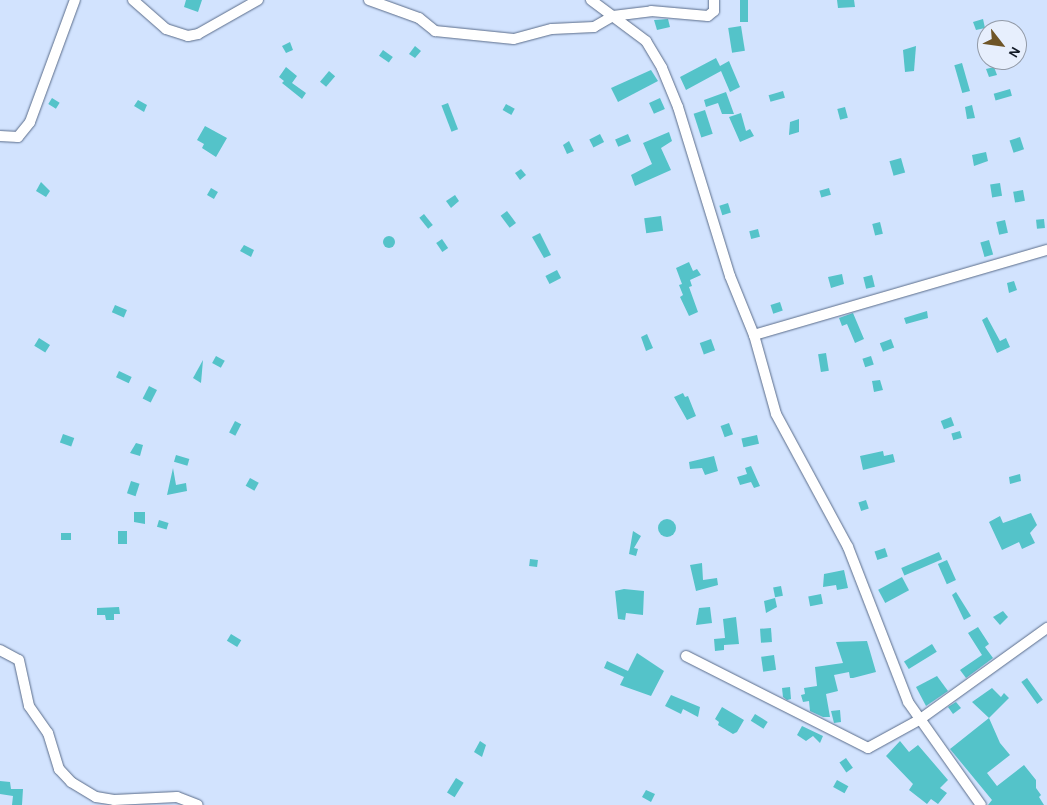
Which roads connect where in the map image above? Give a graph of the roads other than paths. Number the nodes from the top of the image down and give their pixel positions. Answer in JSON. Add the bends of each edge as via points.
{"nodes":[{"id":1,"x":75,"y":0,"type":"edge"},
{"id":2,"x":133,"y":0,"type":"edge"},
{"id":3,"x":258,"y":0,"type":"edge"},
{"id":4,"x":369,"y":0,"type":"edge"},
{"id":5,"x":591,"y":0,"type":"edge"},
{"id":6,"x":714,"y":0,"type":"edge"},
{"id":7,"x":613,"y":16,"type":"junction"},
{"id":8,"x":0,"y":136,"type":"edge"},
{"id":9,"x":1047,"y":250,"type":"edge"},
{"id":10,"x":754,"y":335,"type":"junction"},
{"id":11,"x":1047,"y":628,"type":"edge"},
{"id":12,"x":0,"y":650,"type":"edge"},
{"id":13,"x":686,"y":656,"type":"dead end"},
{"id":14,"x":919,"y":720,"type":"junction"},
{"id":15,"x":198,"y":805,"type":"edge"},
{"id":16,"x":982,"y":805,"type":"edge"}],
"edges":[{"from":1,"to":8,"type":"street","via":[[30,122],[18,137]]},
{"from":2,"to":3,"type":"street","via":[[166,29],[188,36],[198,34]]},
{"from":4,"to":7,"type":"street","via":[[419,18],[435,31],[514,39],[552,29],[594,27]]},
{"from":5,"to":7,"type":"street"},
{"from":6,"to":7,"type":"street","via":[[714,10],[704,17],[660,10]]},
{"from":7,"to":10,"type":"street","via":[[646,40],[662,68],[678,107],[730,276]]},
{"from":9,"to":10,"type":"street"},
{"from":10,"to":14,"type":"street","via":[[776,414],[848,547],[902,688]]},
{"from":11,"to":14,"type":"street"},
{"from":12,"to":15,"type":"street","via":[[19,660],[29,706],[48,734],[59,768],[71,782],[96,797],[177,797]]},
{"from":13,"to":14,"type":"street","via":[[868,748]]},
{"from":14,"to":16,"type":"street"}]}
